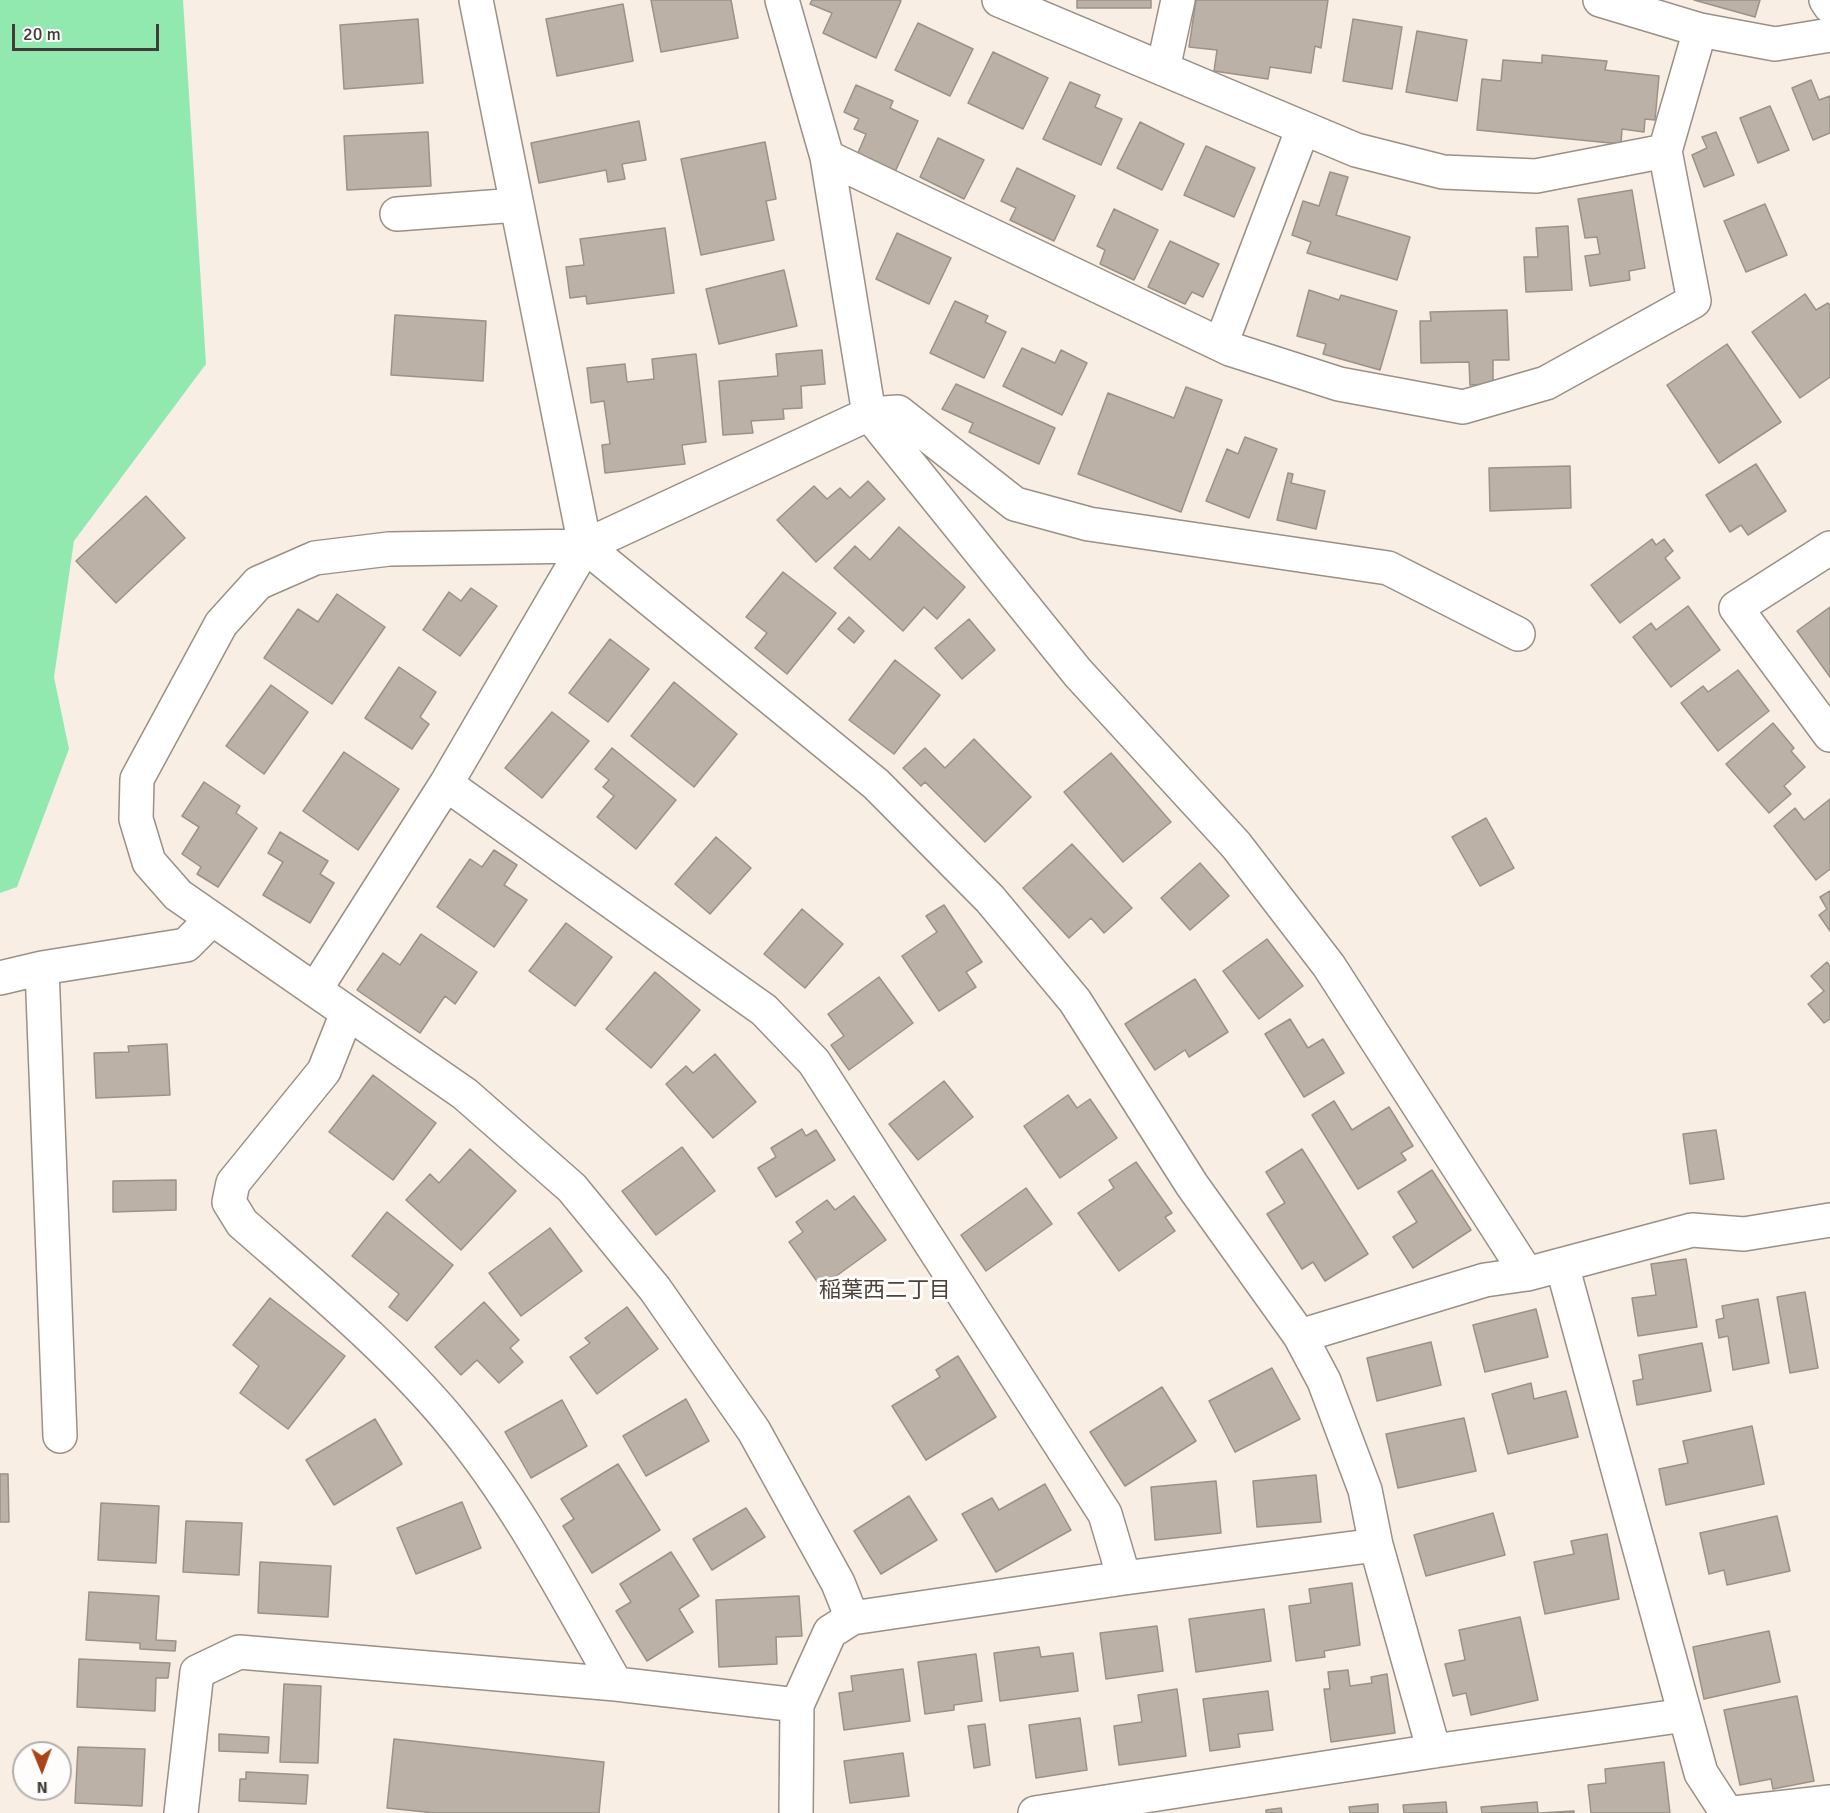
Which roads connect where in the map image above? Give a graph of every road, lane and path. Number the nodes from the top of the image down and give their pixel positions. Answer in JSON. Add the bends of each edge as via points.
{"nodes":[{"id":1,"x":477,"y":0,"type":"edge"},
{"id":2,"x":782,"y":0,"type":"edge"},
{"id":3,"x":999,"y":0,"type":"edge"},
{"id":4,"x":1178,"y":0,"type":"edge"},
{"id":5,"x":1600,"y":0,"type":"edge"},
{"id":6,"x":1826,"y":0,"type":"edge"},
{"id":7,"x":1830,"y":6,"type":"edge"},
{"id":8,"x":1700,"y":30,"type":"junction"},
{"id":9,"x":1830,"y":35,"type":"edge"},
{"id":10,"x":1163,"y":69,"type":"junction"},
{"id":11,"x":1303,"y":128,"type":"junction"},
{"id":12,"x":1665,"y":151,"type":"junction"},
{"id":13,"x":827,"y":157,"type":"junction"},
{"id":14,"x":517,"y":205,"type":"junction"},
{"id":15,"x":398,"y":214,"type":"dead end"},
{"id":16,"x":1221,"y":344,"type":"junction"},
{"id":17,"x":869,"y":414,"type":"junction"},
{"id":18,"x":585,"y":546,"type":"junction"},
{"id":19,"x":1830,"y":548,"type":"edge"},
{"id":20,"x":1518,"y":634,"type":"dead end"},
{"id":21,"x":1830,"y":735,"type":"edge"},
{"id":22,"x":447,"y":784,"type":"junction"},
{"id":23,"x":212,"y":919,"type":"junction"},
{"id":24,"x":42,"y":968,"type":"junction"},
{"id":25,"x":0,"y":978,"type":"edge"},
{"id":26,"x":315,"y":990,"type":"junction"},
{"id":27,"x":347,"y":1013,"type":"junction"},
{"id":28,"x":1830,"y":1220,"type":"edge"},
{"id":29,"x":1562,"y":1265,"type":"junction"},
{"id":30,"x":1527,"y":1274,"type":"junction"},
{"id":31,"x":1300,"y":1336,"type":"junction"},
{"id":32,"x":60,"y":1436,"type":"dead end"},
{"id":33,"x":1376,"y":1545,"type":"junction"},
{"id":34,"x":1124,"y":1578,"type":"junction"},
{"id":35,"x":852,"y":1618,"type":"junction"},
{"id":36,"x":616,"y":1684,"type":"junction"},
{"id":37,"x":797,"y":1706,"type":"junction"},
{"id":38,"x":1685,"y":1715,"type":"junction"},
{"id":39,"x":1434,"y":1750,"type":"junction"},
{"id":40,"x":1830,"y":1802,"type":"edge"},
{"id":41,"x":181,"y":1813,"type":"edge"},
{"id":42,"x":796,"y":1813,"type":"edge"},
{"id":43,"x":1035,"y":1813,"type":"edge"},
{"id":44,"x":1727,"y":1813,"type":"edge"},
{"id":45,"x":1734,"y":1813,"type":"edge"}],
"edges":[{"from":1,"to":14,"type":"street"},
{"from":2,"to":13,"type":"street"},
{"from":3,"to":10,"type":"street"},
{"from":4,"to":10,"type":"street"},
{"from":5,"to":8,"type":"street"},
{"from":6,"to":7,"type":"street"},
{"from":8,"to":9,"type":"street","via":[[1775,45]]},
{"from":8,"to":12,"type":"street"},
{"from":10,"to":11,"type":"street"},
{"from":11,"to":12,"type":"street","via":[[1356,150],[1443,172],[1536,176]]},
{"from":11,"to":16,"type":"street"},
{"from":12,"to":16,"type":"street","via":[[1694,301],[1545,383],[1463,407],[1339,384]]},
{"from":13,"to":16,"type":"street"},
{"from":13,"to":17,"type":"street"},
{"from":14,"to":15,"type":"street"},
{"from":14,"to":18,"type":"street"},
{"from":17,"to":18,"type":"street"},
{"from":17,"to":20,"type":"street","via":[[898,412],[1015,504],[1089,524],[1388,568]]},
{"from":17,"to":30,"type":"street","via":[[1078,672],[1236,845],[1315,948]]},
{"from":18,"to":22,"type":"street"},
{"from":18,"to":23,"type":"street","via":[[388,549],[315,558],[258,583],[221,624],[137,779],[136,819],[149,862],[178,895]]},
{"from":18,"to":31,"type":"street","via":[[876,784],[990,899],[1075,1001],[1192,1185]]},
{"from":19,"to":21,"type":"street","via":[[1736,608]]},
{"from":22,"to":26,"type":"street"},
{"from":22,"to":34,"type":"street","via":[[764,1010],[814,1062],[1100,1506]]},
{"from":23,"to":24,"type":"street","via":[[186,945]]},
{"from":23,"to":26,"type":"street"},
{"from":24,"to":25,"type":"street"},
{"from":24,"to":32,"type":"street"},
{"from":26,"to":27,"type":"street"},
{"from":27,"to":35,"type":"street","via":[[465,1094],[572,1188],[655,1289],[754,1431],[838,1583]]},
{"from":27,"to":36,"type":"street","via":[[324,1071],[233,1183],[230,1202],[242,1223],[373,1336],[455,1426],[505,1494]]},
{"from":28,"to":29,"type":"street","via":[[1744,1234],[1692,1230]]},
{"from":29,"to":30,"type":"street"},
{"from":29,"to":38,"type":"street"},
{"from":30,"to":31,"type":"street","via":[[1485,1280]]},
{"from":31,"to":33,"type":"street","via":[[1324,1381],[1365,1490]]},
{"from":33,"to":34,"type":"street"},
{"from":33,"to":39,"type":"street"},
{"from":34,"to":35,"type":"street"},
{"from":35,"to":37,"type":"street","via":[[830,1632]]},
{"from":36,"to":37,"type":"street"},
{"from":36,"to":41,"type":"street","via":[[239,1652],[197,1672]]},
{"from":37,"to":42,"type":"street"},
{"from":38,"to":39,"type":"street"},
{"from":38,"to":44,"type":"street","via":[[1701,1773]]},
{"from":39,"to":43,"type":"street"},
{"from":40,"to":45,"type":"street"}]}
